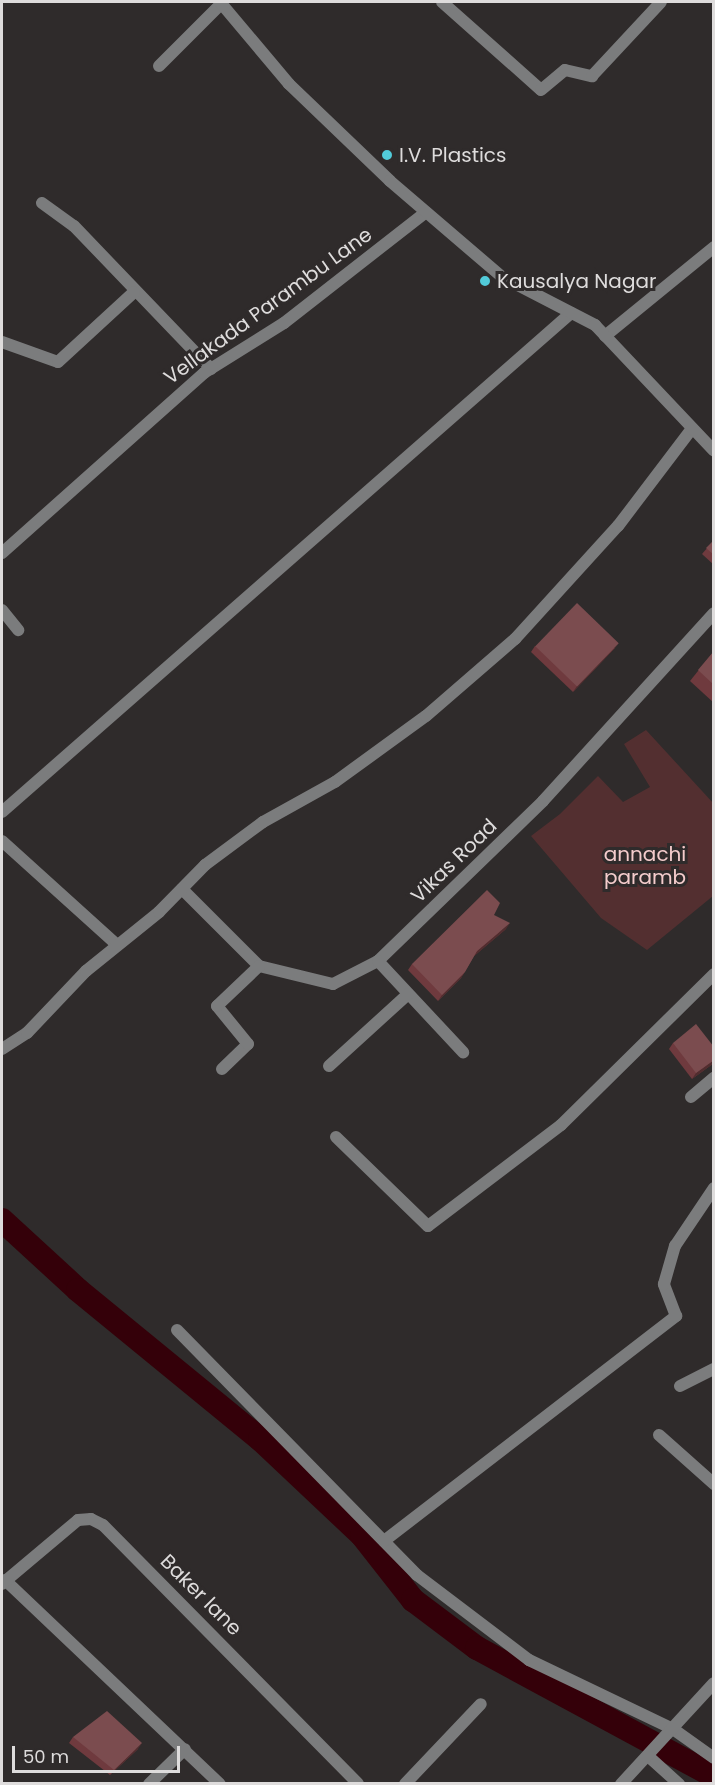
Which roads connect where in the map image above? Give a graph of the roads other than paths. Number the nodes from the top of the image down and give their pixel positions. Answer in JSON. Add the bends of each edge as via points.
{"nodes":[{"id":1,"x":442,"y":2,"type":"edge"},
{"id":2,"x":662,"y":2,"type":"edge"},
{"id":3,"x":221,"y":3,"type":"edge"},
{"id":4,"x":159,"y":66,"type":"dead end"},
{"id":5,"x":42,"y":203,"type":"dead end"},
{"id":6,"x":426,"y":212,"type":"junction"},
{"id":7,"x":714,"y":247,"type":"edge"},
{"id":8,"x":134,"y":292,"type":"junction"},
{"id":9,"x":571,"y":313,"type":"junction"},
{"id":10,"x":605,"y":336,"type":"junction"},
{"id":11,"x":2,"y":342,"type":"edge"},
{"id":12,"x":211,"y":369,"type":"junction"},
{"id":13,"x":691,"y":430,"type":"junction"},
{"id":14,"x":714,"y":451,"type":"edge"},
{"id":15,"x":2,"y":553,"type":"edge"},
{"id":16,"x":2,"y":610,"type":"edge"},
{"id":17,"x":714,"y":613,"type":"edge"},
{"id":18,"x":18,"y":630,"type":"dead end"},
{"id":19,"x":2,"y":812,"type":"edge"},
{"id":20,"x":2,"y":842,"type":"edge"},
{"id":21,"x":182,"y":889,"type":"junction"},
{"id":22,"x":117,"y":945,"type":"junction"},
{"id":23,"x":378,"y":961,"type":"junction"},
{"id":24,"x":259,"y":966,"type":"junction"},
{"id":25,"x":714,"y":974,"type":"edge"},
{"id":26,"x":408,"y":994,"type":"junction"},
{"id":27,"x":2,"y":1049,"type":"edge"},
{"id":28,"x":463,"y":1052,"type":"dead end"},
{"id":29,"x":329,"y":1066,"type":"dead end"},
{"id":30,"x":222,"y":1070,"type":"dead end"},
{"id":31,"x":714,"y":1078,"type":"edge"},
{"id":32,"x":691,"y":1097,"type":"dead end"},
{"id":33,"x":336,"y":1137,"type":"dead end"},
{"id":34,"x":714,"y":1188,"type":"edge"},
{"id":35,"x":177,"y":1330,"type":"dead end"},
{"id":36,"x":714,"y":1369,"type":"edge"},
{"id":37,"x":680,"y":1386,"type":"dead end"},
{"id":38,"x":659,"y":1435,"type":"dead end"},
{"id":39,"x":714,"y":1484,"type":"edge"},
{"id":40,"x":384,"y":1541,"type":"junction"},
{"id":41,"x":3,"y":1582,"type":"edge"},
{"id":42,"x":714,"y":1683,"type":"edge"},
{"id":43,"x":481,"y":1704,"type":"dead end"},
{"id":44,"x":673,"y":1729,"type":"junction"},
{"id":45,"x":185,"y":1749,"type":"junction"},
{"id":46,"x":648,"y":1756,"type":"junction"},
{"id":47,"x":714,"y":1758,"type":"edge"},
{"id":48,"x":624,"y":1781,"type":"edge"},
{"id":49,"x":149,"y":1784,"type":"edge"},
{"id":50,"x":220,"y":1784,"type":"edge"},
{"id":51,"x":358,"y":1784,"type":"edge"},
{"id":52,"x":405,"y":1784,"type":"edge"},
{"id":53,"x":679,"y":1784,"type":"edge"}],
"edges":[{"from":1,"to":2,"type":"street","via":[[541,90],[566,70],[592,76]]},
{"from":3,"to":4,"type":"street"},
{"from":3,"to":6,"type":"street","via":[[289,84]]},
{"from":5,"to":8,"type":"street","via":[[74,226]]},
{"from":6,"to":9,"type":"street","via":[[502,277]]},
{"from":6,"to":12,"type":"street","name":"Vellakada Parambu Lane","via":[[284,323]]},
{"from":7,"to":10,"type":"street"},
{"from":8,"to":11,"type":"street","via":[[58,362]]},
{"from":8,"to":12,"type":"street"},
{"from":9,"to":10,"type":"street","via":[[595,325]]},
{"from":9,"to":19,"type":"street"},
{"from":10,"to":13,"type":"street"},
{"from":12,"to":15,"type":"street","name":"Vellakada Parambu Lane"},
{"from":13,"to":14,"type":"street"},
{"from":13,"to":21,"type":"street","via":[[618,526],[515,639],[426,716],[335,782],[263,822],[205,865]]},
{"from":16,"to":18,"type":"street"},
{"from":17,"to":23,"type":"street","name":"Vikas Road","via":[[543,801]]},
{"from":20,"to":22,"type":"street"},
{"from":21,"to":22,"type":"street"},
{"from":21,"to":24,"type":"street"},
{"from":22,"to":27,"type":"street","via":[[86,971],[27,1033]]},
{"from":23,"to":24,"type":"street","name":"Vikas Road","via":[[333,984]]},
{"from":23,"to":26,"type":"street"},
{"from":24,"to":30,"type":"street","via":[[217,1006],[248,1044]]},
{"from":25,"to":33,"type":"street","via":[[561,1125],[429,1226]]},
{"from":26,"to":28,"type":"street"},
{"from":26,"to":29,"type":"street"},
{"from":31,"to":32,"type":"street"},
{"from":34,"to":40,"type":"street","via":[[675,1246],[664,1284],[676,1316]]},
{"from":35,"to":40,"type":"street"},
{"from":36,"to":37,"type":"street"},
{"from":38,"to":39,"type":"street"},
{"from":40,"to":44,"type":"street","via":[[417,1575],[529,1660]]},
{"from":41,"to":45,"type":"street"},
{"from":41,"to":51,"type":"street","name":"Baker lane","via":[[78,1520],[91,1519],[103,1525]]},
{"from":42,"to":44,"type":"street"},
{"from":43,"to":52,"type":"street"},
{"from":44,"to":46,"type":"street"},
{"from":44,"to":47,"type":"street"},
{"from":45,"to":49,"type":"street"},
{"from":45,"to":50,"type":"street"},
{"from":46,"to":48,"type":"street"},
{"from":46,"to":53,"type":"street"}]}
